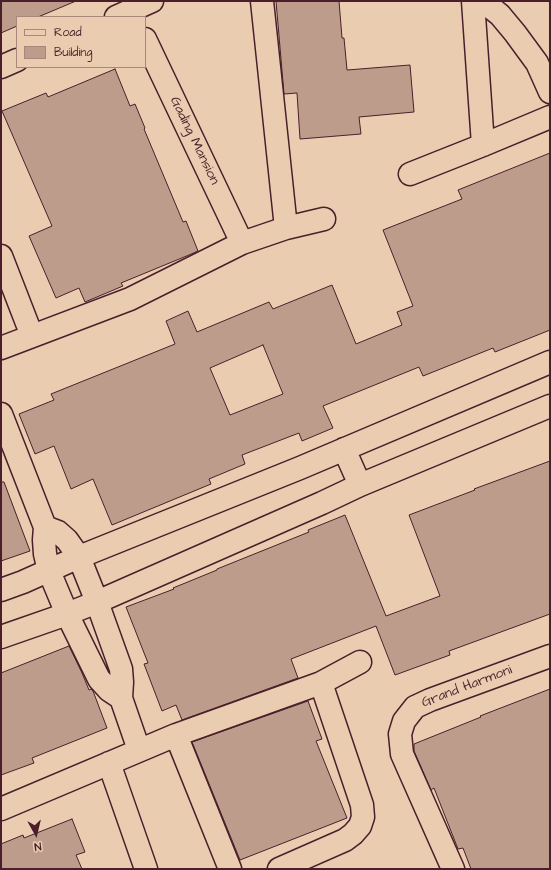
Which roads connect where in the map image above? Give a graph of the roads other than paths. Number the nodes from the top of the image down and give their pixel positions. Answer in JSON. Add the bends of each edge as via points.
{"nodes":[{"id":1,"x":152,"y":1,"type":"edge"},
{"id":2,"x":262,"y":1,"type":"edge"},
{"id":3,"x":474,"y":1,"type":"edge"},
{"id":4,"x":483,"y":1,"type":"edge"},
{"id":5,"x":127,"y":15,"type":"edge"},
{"id":6,"x":146,"y":41,"type":"edge"},
{"id":7,"x":16,"y":60,"type":"edge"},
{"id":8,"x":1,"y":67,"type":"edge"},
{"id":9,"x":550,"y":92,"type":"edge"},
{"id":10,"x":550,"y":116,"type":"edge"},
{"id":11,"x":483,"y":146,"type":"junction"},
{"id":12,"x":410,"y":174,"type":"dead end"},
{"id":13,"x":324,"y":218,"type":"dead end"},
{"id":14,"x":286,"y":228,"type":"junction"},
{"id":15,"x":242,"y":243,"type":"junction"},
{"id":16,"x":1,"y":256,"type":"edge"},
{"id":17,"x":32,"y":336,"type":"junction"},
{"id":18,"x":1,"y":348,"type":"edge"},
{"id":19,"x":550,"y":362,"type":"edge"},
{"id":20,"x":550,"y":406,"type":"edge"},
{"id":21,"x":1,"y":414,"type":"edge"},
{"id":22,"x":344,"y":449,"type":"junction"},
{"id":23,"x":360,"y":485,"type":"junction"},
{"id":24,"x":45,"y":527,"type":"junction"},
{"id":25,"x":79,"y":557,"type":"junction"},
{"id":26,"x":49,"y":571,"type":"junction"},
{"id":27,"x":1,"y":590,"type":"edge"},
{"id":28,"x":97,"y":602,"type":"junction"},
{"id":29,"x":67,"y":614,"type":"junction"},
{"id":30,"x":1,"y":636,"type":"edge"},
{"id":31,"x":360,"y":662,"type":"dead end"},
{"id":32,"x":548,"y":663,"type":"edge"},
{"id":33,"x":321,"y":683,"type":"junction"},
{"id":34,"x":121,"y":698,"type":"junction"},
{"id":35,"x":176,"y":735,"type":"junction"},
{"id":36,"x":139,"y":750,"type":"junction"},
{"id":37,"x":109,"y":763,"type":"junction"},
{"id":38,"x":1,"y":809,"type":"edge"},
{"id":39,"x":146,"y":869,"type":"edge"},
{"id":40,"x":230,"y":869,"type":"edge"},
{"id":41,"x":279,"y":869,"type":"edge"},
{"id":42,"x":453,"y":869,"type":"edge"}],
"edges":[{"from":1,"to":5,"type":"street"},
{"from":2,"to":14,"type":"street"},
{"from":3,"to":11,"type":"street"},
{"from":4,"to":9,"type":"street","via":[[515,32],[537,63]]},
{"from":6,"to":15,"type":"street","name":"Gading Mansion"},
{"from":7,"to":8,"type":"street"},
{"from":10,"to":11,"type":"street"},
{"from":11,"to":12,"type":"street"},
{"from":13,"to":14,"type":"street"},
{"from":14,"to":15,"type":"street"},
{"from":15,"to":17,"type":"street","via":[[130,299]]},
{"from":16,"to":17,"type":"street"},
{"from":17,"to":18,"type":"street"},
{"from":19,"to":22,"type":"street"},
{"from":20,"to":23,"type":"street"},
{"from":21,"to":24,"type":"street"},
{"from":22,"to":23,"type":"street"},
{"from":22,"to":25,"type":"street"},
{"from":23,"to":28,"type":"street"},
{"from":24,"to":25,"type":"street","via":[[58,532]]},
{"from":24,"to":26,"type":"street","via":[[45,554]]},
{"from":25,"to":26,"type":"street"},
{"from":25,"to":28,"type":"street"},
{"from":26,"to":27,"type":"street"},
{"from":26,"to":29,"type":"street"},
{"from":28,"to":29,"type":"street"},
{"from":28,"to":34,"type":"street","via":[[121,669]]},
{"from":29,"to":30,"type":"street"},
{"from":29,"to":34,"type":"street","via":[[99,679]]},
{"from":31,"to":33,"type":"street"},
{"from":32,"to":42,"type":"street","name":"Grand Harmoni","via":[[430,700],[415,707],[404,721],[400,734],[402,754]]},
{"from":33,"to":35,"type":"street"},
{"from":33,"to":41,"type":"street","via":[[362,806],[363,817],[360,826],[345,840]]},
{"from":34,"to":36,"type":"street"},
{"from":35,"to":36,"type":"street"},
{"from":35,"to":40,"type":"street"},
{"from":36,"to":37,"type":"street"},
{"from":37,"to":38,"type":"street"},
{"from":37,"to":39,"type":"street"}]}
